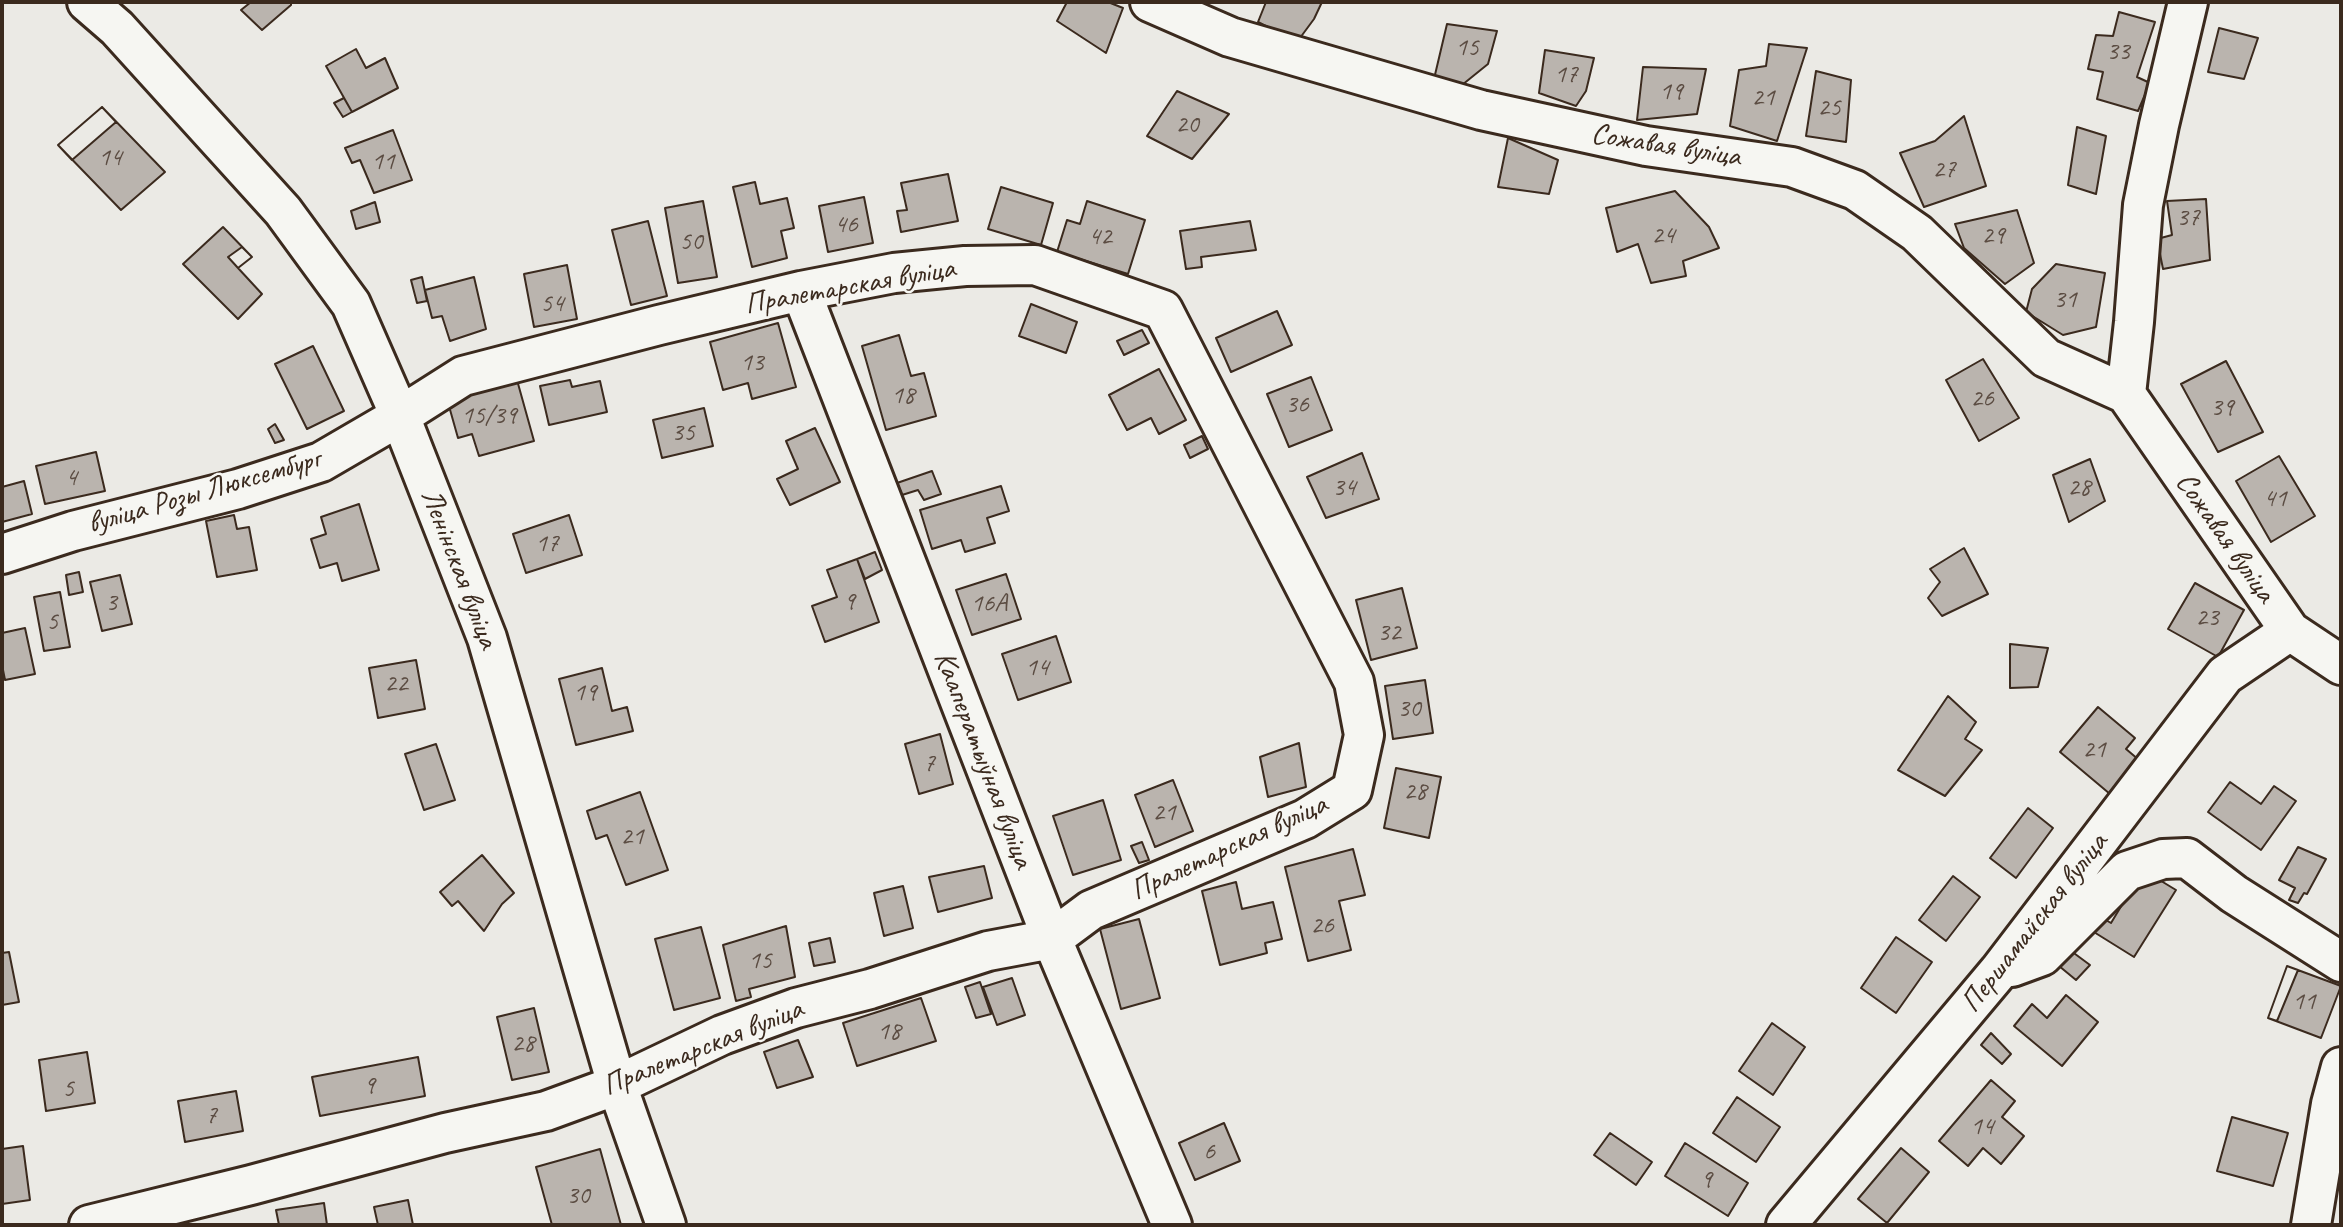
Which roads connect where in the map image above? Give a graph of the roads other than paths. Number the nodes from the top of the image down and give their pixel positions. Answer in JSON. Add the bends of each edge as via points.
{"nodes":[{"id":1,"x":87,"y":2,"type":"edge"},
{"id":2,"x":1150,"y":2,"type":"edge"},
{"id":3,"x":2188,"y":2,"type":"edge"},
{"id":4,"x":801,"y":291,"type":"junction"},
{"id":5,"x":2126,"y":394,"type":"junction"},
{"id":6,"x":400,"y":416,"type":"junction"},
{"id":7,"x":2,"y":554,"type":"edge"},
{"id":8,"x":2290,"y":631,"type":"junction"},
{"id":9,"x":2341,"y":665,"type":"edge"},
{"id":10,"x":1052,"y":939,"type":"junction"},
{"id":11,"x":2341,"y":962,"type":"edge"},
{"id":12,"x":1999,"y":971,"type":"junction"},
{"id":13,"x":2341,"y":1067,"type":"edge"},
{"id":14,"x":617,"y":1085,"type":"junction"},
{"id":15,"x":89,"y":1225,"type":"edge"},
{"id":16,"x":666,"y":1225,"type":"edge"},
{"id":17,"x":1172,"y":1225,"type":"edge"},
{"id":18,"x":1786,"y":1225,"type":"edge"},
{"id":19,"x":2311,"y":1225,"type":"edge"}],
"edges":[{"from":1,"to":6,"type":"street","name":"Ленінская вуліца","via":[[117,28],[284,211],[351,304]]},
{"from":2,"to":5,"type":"street","name":"Сожавая вуліца","via":[[1230,37],[1481,110],[1646,146],[1792,167],[1855,190],[1917,233],[2046,358]]},
{"from":3,"to":5,"type":"street","via":[[2143,205]]},
{"from":4,"to":6,"type":"street","name":"Пралетарская вуліца","via":[[463,376]]},
{"from":4,"to":10,"type":"street","name":"Кааператыўная вуліца"},
{"from":4,"to":10,"type":"street","name":"Пралетарская вуліца","via":[[894,273],[1035,265],[1163,310],[1354,682],[1364,734],[1352,790],[1305,819],[1091,910]]},
{"from":5,"to":8,"type":"street","name":"Сожавая вуліца"},
{"from":6,"to":7,"type":"street","name":"вуліца Розы Люксембург","via":[[321,462]]},
{"from":6,"to":14,"type":"street","name":"Ленінская вуліца","via":[[487,638]]},
{"from":8,"to":9,"type":"street","name":"Сожавая вуліца"},
{"from":8,"to":12,"type":"street","name":"Першамайская вуліца","via":[[2225,675]]},
{"from":10,"to":14,"type":"street","name":"Пралетарская вуліца","via":[[988,951],[796,1008],[722,1035]]},
{"from":10,"to":17,"type":"street","name":"Кааператыўная вуліца"},
{"from":11,"to":12,"type":"street","via":[[2234,894],[2187,858],[2163,859],[2127,871],[2042,956]]},
{"from":12,"to":18,"type":"street","name":"Першамайская вуліца"},
{"from":13,"to":19,"type":"street"},
{"from":14,"to":15,"type":"street","name":"Пралетарская вуліца","via":[[546,1111]]},
{"from":14,"to":16,"type":"street","name":"Ленінская вуліца"}]}
